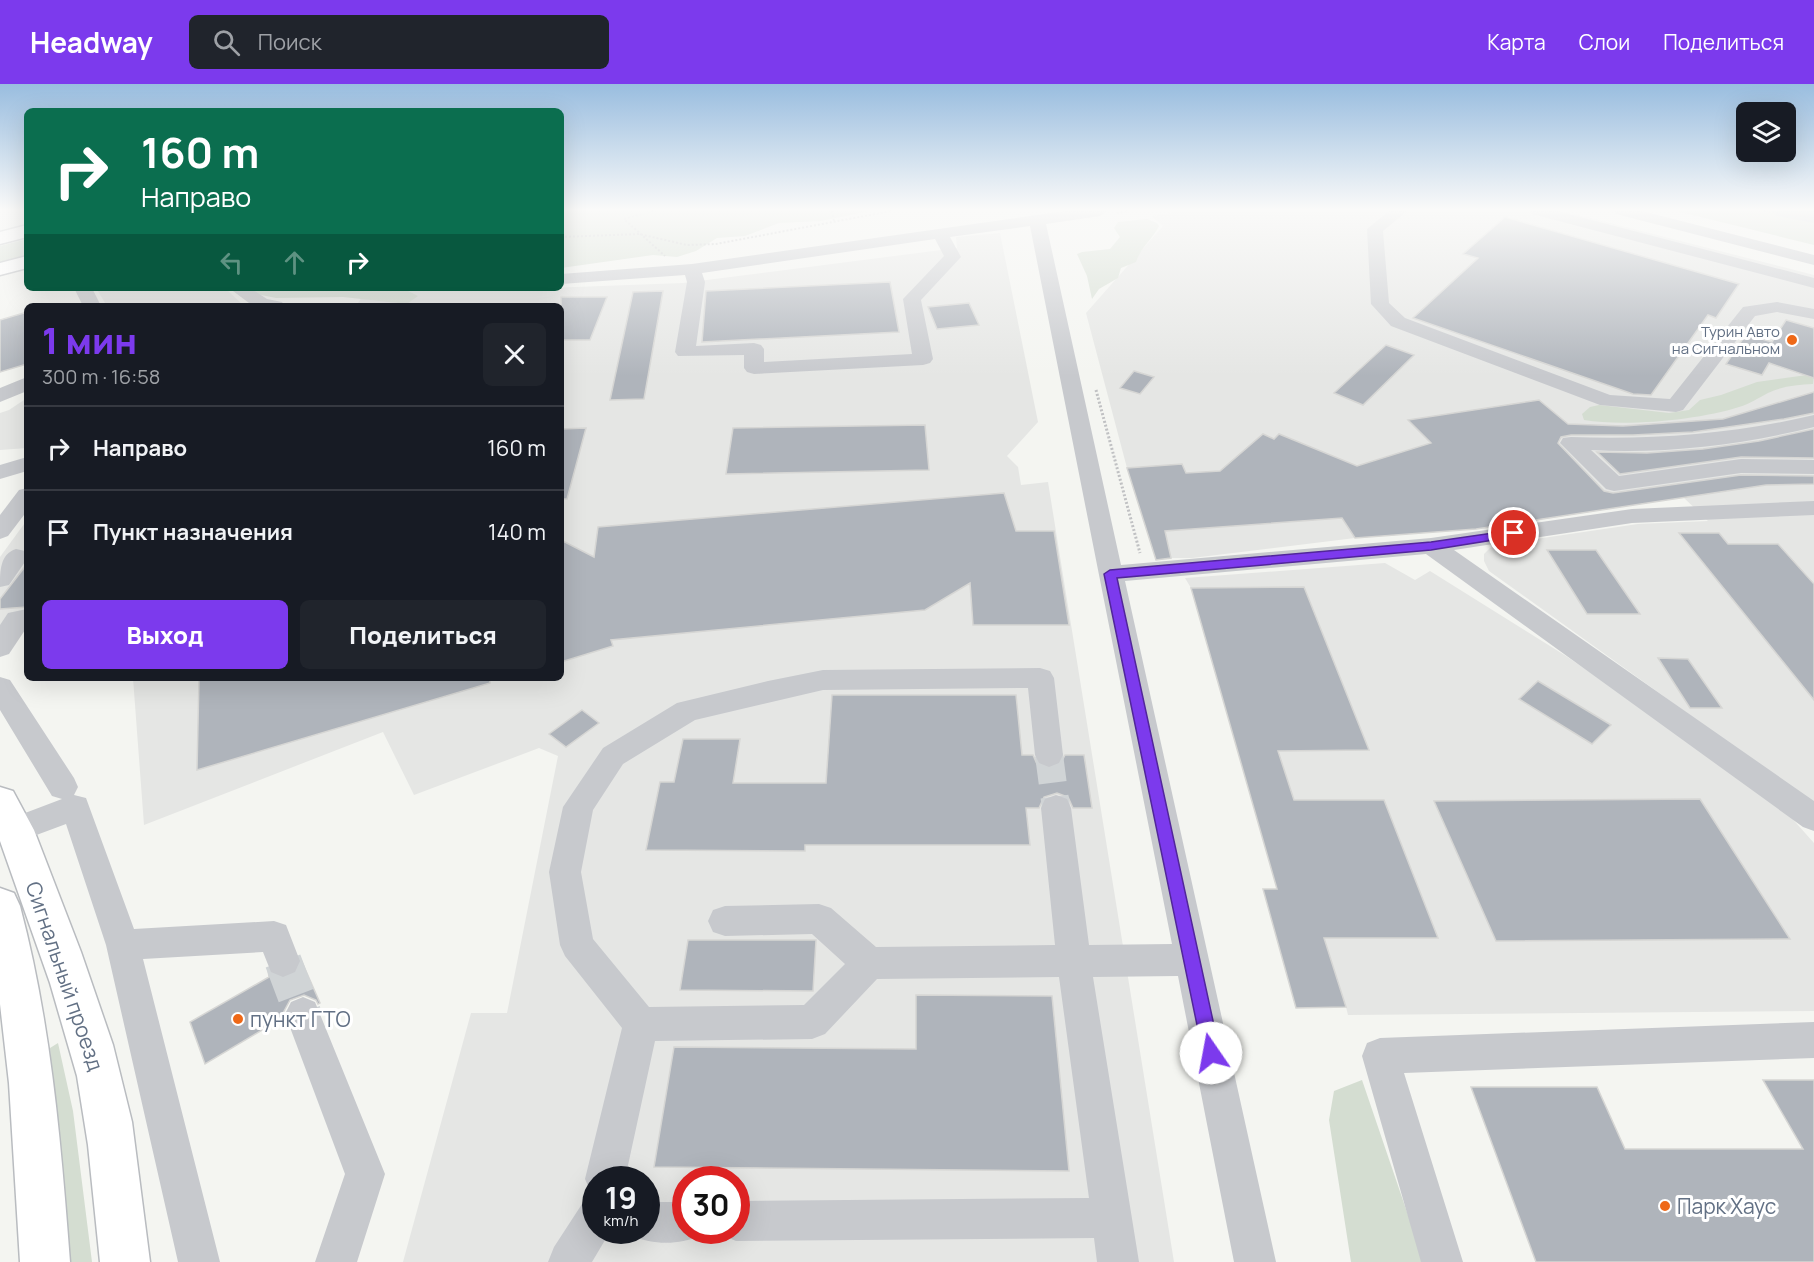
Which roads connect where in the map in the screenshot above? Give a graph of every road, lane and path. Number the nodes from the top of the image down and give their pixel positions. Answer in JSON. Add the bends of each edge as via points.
{"nodes":[{"id":1,"x":683,"y":266,"type":"edge"},
{"id":2,"x":709,"y":266,"type":"edge"},
{"id":3,"x":944,"y":266,"type":"edge"},
{"id":4,"x":1046,"y":266,"type":"edge"},
{"id":5,"x":1377,"y":266,"type":"edge"},
{"id":6,"x":1749,"y":266,"type":"edge"},
{"id":7,"x":687,"y":269,"type":"junction"},
{"id":8,"x":564,"y":279,"type":"edge"},
{"id":9,"x":1814,"y":283,"type":"edge"},
{"id":10,"x":242,"y":291,"type":"edge"},
{"id":11,"x":260,"y":303,"type":"edge"},
{"id":12,"x":1814,"y":314,"type":"edge"},
{"id":13,"x":24,"y":384,"type":"edge"},
{"id":14,"x":1095,"y":386,"type":"dead end"},
{"id":15,"x":0,"y":396,"type":"edge"},
{"id":16,"x":1814,"y":421,"type":"edge"},
{"id":17,"x":24,"y":465,"type":"edge"},
{"id":18,"x":1814,"y":467,"type":"edge"},
{"id":19,"x":0,"y":472,"type":"edge"},
{"id":20,"x":24,"y":499,"type":"edge"},
{"id":21,"x":1814,"y":508,"type":"edge"},
{"id":22,"x":0,"y":531,"type":"edge"},
{"id":23,"x":1431,"y":546,"type":"junction"},
{"id":24,"x":14,"y":557,"type":"edge"},
{"id":25,"x":1145,"y":571,"type":"junction"},
{"id":26,"x":1110,"y":574,"type":"junction"},
{"id":27,"x":0,"y":579,"type":"edge"},
{"id":28,"x":15,"y":618,"type":"edge"},
{"id":29,"x":0,"y":647,"type":"edge"},
{"id":30,"x":0,"y":687,"type":"edge"},
{"id":31,"x":1049,"y":755,"type":"tunnel mouth"},
{"id":32,"x":63,"y":787,"type":"dead end"},
{"id":33,"x":1056,"y":808,"type":"tunnel mouth"},
{"id":34,"x":7,"y":816,"type":"edge"},
{"id":35,"x":1814,"y":818,"type":"edge"},
{"id":36,"x":725,"y":921,"type":"dead end"},
{"id":37,"x":3,"y":930,"type":"edge"},
{"id":38,"x":123,"y":945,"type":"junction"},
{"id":39,"x":1191,"y":960,"type":"junction"},
{"id":40,"x":283,"y":961,"type":"tunnel mouth"},
{"id":41,"x":1074,"y":961,"type":"junction"},
{"id":42,"x":868,"y":963,"type":"junction"},
{"id":43,"x":11,"y":1012,"type":"edge"},
{"id":44,"x":303,"y":1014,"type":"tunnel mouth"},
{"id":45,"x":641,"y":1024,"type":"junction"},
{"id":46,"x":1814,"y":1040,"type":"edge"},
{"id":47,"x":608,"y":1166,"type":"edge"},
{"id":48,"x":1111,"y":1218,"type":"junction"},
{"id":49,"x":750,"y":1221,"type":"edge"},
{"id":50,"x":582,"y":1242,"type":"edge"},
{"id":51,"x":45,"y":1262,"type":"edge"},
{"id":52,"x":125,"y":1262,"type":"edge"},
{"id":53,"x":199,"y":1262,"type":"edge"},
{"id":54,"x":336,"y":1262,"type":"edge"},
{"id":55,"x":569,"y":1262,"type":"edge"},
{"id":56,"x":1118,"y":1262,"type":"edge"},
{"id":57,"x":1255,"y":1262,"type":"edge"},
{"id":58,"x":1442,"y":1262,"type":"edge"}],
"edges":[{"from":1,"to":7,"type":"path"},
{"from":2,"to":7,"type":"street"},
{"from":3,"to":7,"type":"street","via":[[912,299],[923,359],[754,368],[754,349],[685,352],[696,282]]},
{"from":4,"to":26,"type":"street"},
{"from":5,"to":12,"type":"street","via":[[1380,304],[1398,322],[1607,401],[1676,406],[1749,311],[1778,307]]},
{"from":6,"to":9,"type":"street"},
{"from":7,"to":8,"type":"street"},
{"from":10,"to":11,"type":"street"},
{"from":13,"to":15,"type":"street"},
{"from":14,"to":25,"type":"path"},
{"from":16,"to":18,"type":"street","via":[[1770,433],[1624,446],[1571,443],[1614,484],[1741,466]]},
{"from":17,"to":19,"type":"street"},
{"from":20,"to":22,"type":"street"},
{"from":21,"to":23,"type":"street","via":[[1632,516]]},
{"from":23,"to":25,"type":"street"},
{"from":23,"to":35,"type":"street"},
{"from":24,"to":27,"type":"street"},
{"from":25,"to":26,"type":"street"},
{"from":26,"to":39,"type":"street"},
{"from":28,"to":29,"type":"street"},
{"from":30,"to":32,"type":"street"},
{"from":31,"to":45,"type":"street","via":[[1040,678],[1029,678],[823,680],[687,711],[613,756],[579,807],[565,872],[577,945]]},
{"from":33,"to":41,"type":"street"},
{"from":34,"to":38,"type":"street","via":[[75,807]]},
{"from":34,"to":52,"type":"main road","name":"Сигнальный проезд","via":[[88,1031],[109,1134]]},
{"from":36,"to":42,"type":"street","via":[[819,919]]},
{"from":37,"to":43,"type":"main road"},
{"from":38,"to":40,"type":"street","via":[[274,936]]},
{"from":38,"to":53,"type":"street"},
{"from":39,"to":41,"type":"street"},
{"from":39,"to":57,"type":"street"},
{"from":41,"to":42,"type":"street"},
{"from":41,"to":48,"type":"street"},
{"from":42,"to":45,"type":"street","via":[[812,1022]]},
{"from":43,"to":51,"type":"main road","via":[[33,1092]]},
{"from":44,"to":54,"type":"street","via":[[365,1174]]},
{"from":45,"to":47,"type":"street"},
{"from":46,"to":58,"type":"street","via":[[1380,1056]]},
{"from":48,"to":49,"type":"street"},
{"from":48,"to":56,"type":"street"},
{"from":50,"to":55,"type":"street"}]}
